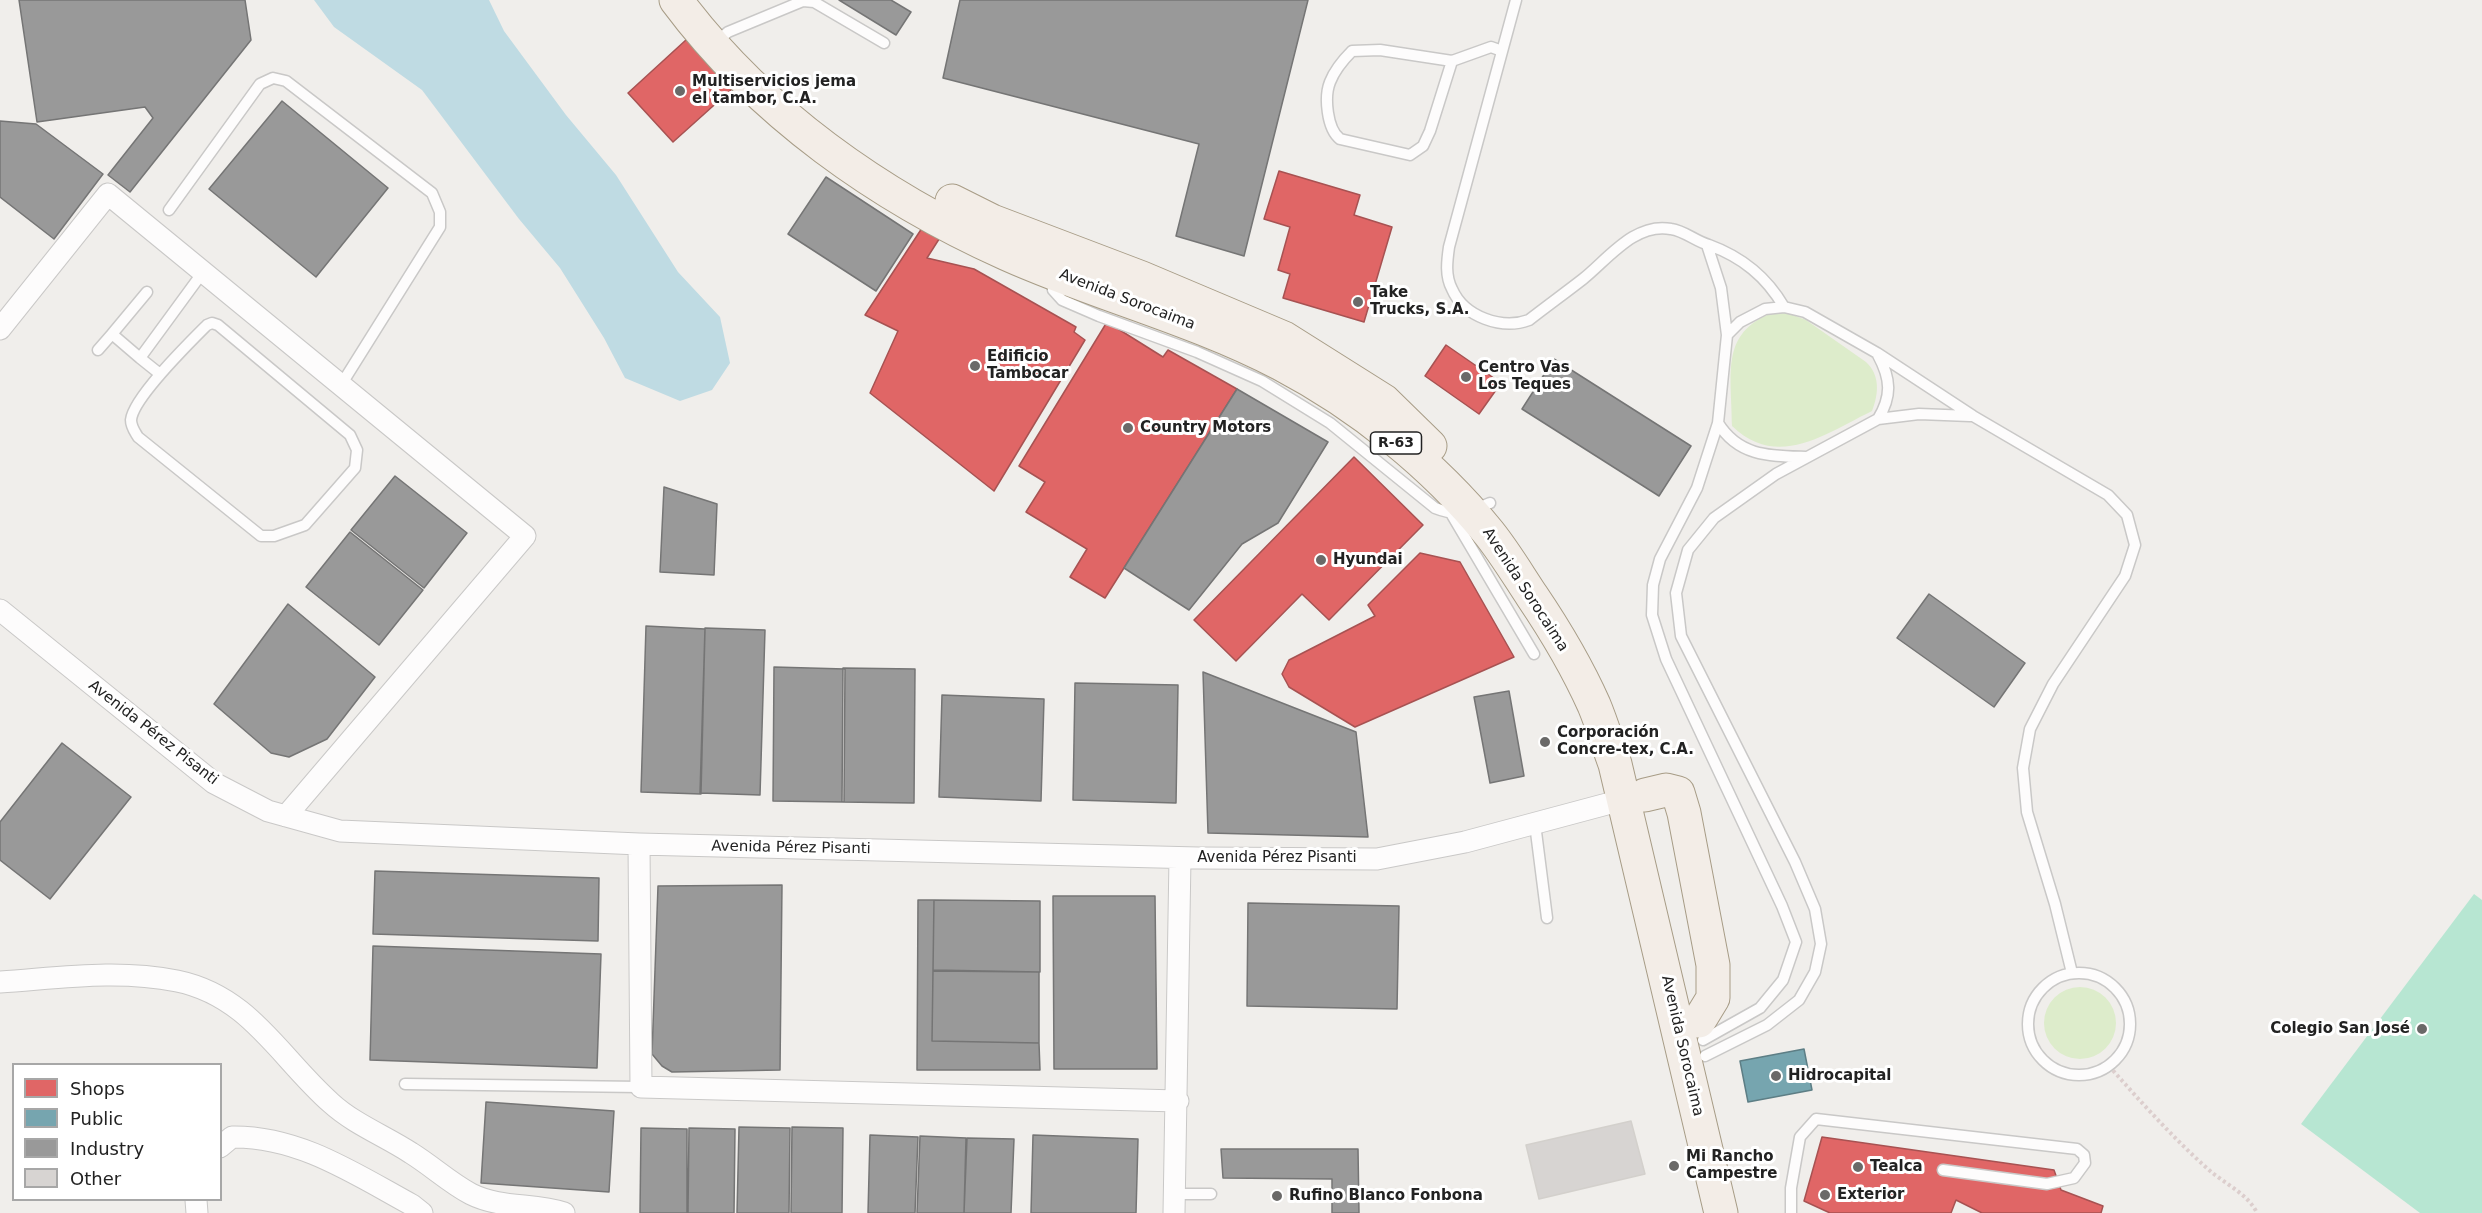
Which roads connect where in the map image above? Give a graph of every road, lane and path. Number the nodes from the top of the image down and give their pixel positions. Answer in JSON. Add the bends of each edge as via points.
{"nodes":[{"id":1,"x":676,"y":0,"type":"edge"},
{"id":2,"x":704,"y":0,"type":"edge"},
{"id":3,"x":1516,"y":0,"type":"edge"},
{"id":4,"x":720,"y":38,"type":"junction"},
{"id":5,"x":884,"y":43,"type":"dead end"},
{"id":6,"x":1502,"y":51,"type":"junction"},
{"id":7,"x":1452,"y":61,"type":"junction"},
{"id":8,"x":868,"y":167,"type":"junction"},
{"id":9,"x":169,"y":210,"type":"dead end"},
{"id":10,"x":1707,"y":245,"type":"junction"},
{"id":11,"x":203,"y":272,"type":"junction"},
{"id":12,"x":147,"y":292,"type":"dead end"},
{"id":13,"x":1784,"y":307,"type":"junction"},
{"id":14,"x":0,"y":329,"type":"edge"},
{"id":15,"x":112,"y":334,"type":"junction"},
{"id":16,"x":1727,"y":335,"type":"junction"},
{"id":17,"x":98,"y":350,"type":"dead end"},
{"id":18,"x":1877,"y":353,"type":"junction"},
{"id":19,"x":140,"y":358,"type":"junction"},
{"id":20,"x":160,"y":374,"type":"junction"},
{"id":21,"x":341,"y":385,"type":"junction"},
{"id":22,"x":1973,"y":416,"type":"junction"},
{"id":23,"x":1878,"y":419,"type":"junction"},
{"id":24,"x":1718,"y":423,"type":"junction"},
{"id":25,"x":1807,"y":457,"type":"junction"},
{"id":26,"x":1471,"y":510,"type":"junction"},
{"id":27,"x":0,"y":610,"type":"edge"},
{"id":28,"x":1533,"y":654,"type":"dead end"},
{"id":29,"x":1634,"y":797,"type":"junction"},
{"id":30,"x":286,"y":816,"type":"junction"},
{"id":31,"x":1535,"y":824,"type":"junction"},
{"id":32,"x":639,"y":844,"type":"junction"},
{"id":33,"x":1180,"y":858,"type":"junction"},
{"id":34,"x":1547,"y":918,"type":"dead end"},
{"id":35,"x":2072,"y":973,"type":"junction"},
{"id":36,"x":0,"y":982,"type":"edge"},
{"id":37,"x":1702,"y":1039,"type":"junction"},
{"id":38,"x":2109,"y":1066,"type":"junction"},
{"id":39,"x":405,"y":1084,"type":"dead end"},
{"id":40,"x":641,"y":1087,"type":"junction"},
{"id":41,"x":1178,"y":1101,"type":"junction"},
{"id":42,"x":222,"y":1145,"type":"edge"},
{"id":43,"x":1943,"y":1170,"type":"dead end"},
{"id":44,"x":1210,"y":1194,"type":"dead end"},
{"id":45,"x":1175,"y":1204,"type":"edge"},
{"id":46,"x":422,"y":1213,"type":"edge"},
{"id":47,"x":564,"y":1213,"type":"edge"},
{"id":48,"x":1721,"y":1213,"type":"edge"},
{"id":49,"x":1744,"y":1213,"type":"edge"},
{"id":50,"x":1791,"y":1213,"type":"edge"},
{"id":51,"x":2258,"y":1213,"type":"edge"}],
"edges":[{"from":1,"to":4,"type":"main road","name":"Avenida Sorocaima","number":"R-63"},
{"from":2,"to":4,"type":"main road","name":"Avenida Sorocaima","number":"R-63"},
{"from":3,"to":6,"type":"lane"},
{"from":4,"to":5,"type":"lane","via":[[804,1],[814,2]]},
{"from":4,"to":8,"type":"main road","name":"Avenida Sorocaima","number":"R-63","via":[[803,134]]},
{"from":6,"to":7,"type":"lane","via":[[1491,47]]},
{"from":6,"to":10,"type":"lane","via":[[1446,267],[1452,290],[1467,309],[1498,324],[1515,325],[1528,320],[1610,253],[1648,230],[1670,228]]},
{"from":7,"to":7,"type":"lane","via":[[1380,50],[1352,51],[1339,63],[1328,84],[1328,124],[1340,139],[1410,155],[1423,146]]},
{"from":8,"to":26,"type":"main road","name":"Avenida Sorocaima","number":"R-63","via":[[963,232],[1008,254],[1233,342],[1326,390],[1428,469]]},
{"from":8,"to":26,"type":"main road","name":"Avenida Sorocaima","number":"R-63","via":[[1284,338],[1384,401]]},
{"from":9,"to":21,"type":"lane","via":[[260,84],[273,78],[286,81],[432,193],[440,212],[440,227]]},
{"from":10,"to":13,"type":"lane","via":[[1725,249],[1757,272]]},
{"from":10,"to":16,"type":"lane","via":[[1721,288]]},
{"from":11,"to":14,"type":"street","via":[[108,194]]},
{"from":11,"to":19,"type":"lane"},
{"from":11,"to":21,"type":"street"},
{"from":12,"to":15,"type":"lane"},
{"from":13,"to":16,"type":"lane","via":[[1753,314]]},
{"from":13,"to":18,"type":"lane","via":[[1804,312]]},
{"from":15,"to":17,"type":"lane"},
{"from":15,"to":19,"type":"lane"},
{"from":16,"to":24,"type":"lane"},
{"from":18,"to":22,"type":"lane"},
{"from":18,"to":23,"type":"lane","via":[[1885,368],[1888,403]]},
{"from":19,"to":20,"type":"lane"},
{"from":20,"to":20,"type":"lane","via":[[131,418],[132,428],[138,437],[261,536],[291,532],[305,525],[355,468],[357,450],[350,435],[218,325],[207,325]]},
{"from":21,"to":30,"type":"street","via":[[525,536]]},
{"from":22,"to":23,"type":"lane","via":[[1919,414]]},
{"from":22,"to":35,"type":"lane","via":[[2108,495],[2127,515],[2135,545],[2125,576],[2039,711],[2030,729],[2023,768],[2026,812]]},
{"from":23,"to":25,"type":"lane"},
{"from":24,"to":25,"type":"lane","via":[[1733,442],[1754,453]]},
{"from":24,"to":37,"type":"lane","via":[[1697,488],[1660,559],[1653,585],[1652,615],[1666,660],[1796,942],[1783,980],[1766,1002]]},
{"from":25,"to":37,"type":"lane","via":[[1714,518],[1688,550],[1676,593],[1682,636],[1795,862],[1815,909],[1821,944],[1815,972],[1799,1000],[1767,1025]]},
{"from":26,"to":28,"type":"lane"},
{"from":26,"to":29,"type":"main road","name":"Avenida Sorocaima","number":"R-63","via":[[1509,561],[1566,651],[1593,704],[1615,764]]},
{"from":27,"to":30,"type":"street","name":"Avenida Pérez Pisanti","via":[[214,783]]},
{"from":29,"to":31,"type":"street","name":"Avenida Pérez Pisanti"},
{"from":29,"to":37,"type":"main road","via":[[1666,790],[1678,793],[1684,813],[1713,965],[1713,998]]},
{"from":29,"to":48,"type":"main road","name":"Avenida Sorocaima","number":"R-63"},
{"from":30,"to":32,"type":"street","name":"Avenida Pérez Pisanti","via":[[340,831]]},
{"from":31,"to":33,"type":"street","name":"Avenida Pérez Pisanti","via":[[1377,859]]},
{"from":31,"to":34,"type":"lane"},
{"from":32,"to":33,"type":"street","name":"Avenida Pérez Pisanti"},
{"from":32,"to":40,"type":"street"},
{"from":33,"to":41,"type":"street"},
{"from":35,"to":38,"type":"lane","via":[[2089,973],[2105,979],[2127,1005],[2128,1038],[2121,1054]]},
{"from":35,"to":38,"type":"lane","via":[[2055,978],[2032,1001],[2027,1018],[2029,1035],[2035,1050],[2060,1072],[2094,1073]]},
{"from":36,"to":47,"type":"street","via":[[133,975],[178,981],[222,998],[254,1021],[345,1115],[411,1153],[470,1194],[486,1201]]},
{"from":37,"to":49,"type":"main road","name":"Avenida Sorocaima"},
{"from":38,"to":51,"type":"path","via":[[2151,1113],[2210,1170],[2253,1204]]},
{"from":39,"to":40,"type":"lane"},
{"from":40,"to":41,"type":"street"},
{"from":41,"to":45,"type":"street"},
{"from":42,"to":46,"type":"street","via":[[232,1137],[251,1136],[288,1143],[316,1153]]},
{"from":43,"to":50,"type":"lane","via":[[2047,1184],[2074,1178],[2085,1163],[2078,1149],[1816,1119],[1800,1137]]},
{"from":44,"to":45,"type":"lane"}]}
